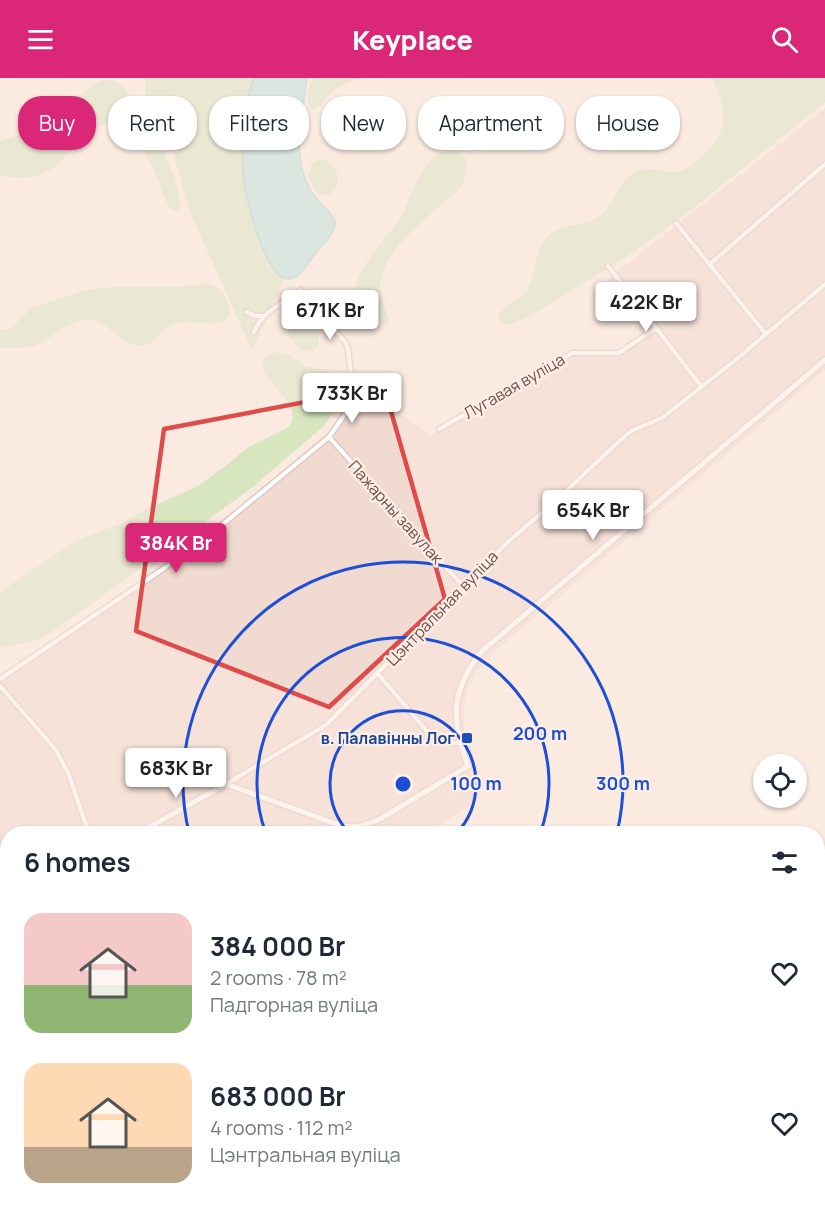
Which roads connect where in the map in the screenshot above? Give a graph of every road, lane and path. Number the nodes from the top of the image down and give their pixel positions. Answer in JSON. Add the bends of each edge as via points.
{"nodes":[{"id":1,"x":825,"y":164,"type":"edge"},
{"id":2,"x":676,"y":223,"type":"dead end"},
{"id":3,"x":710,"y":264,"type":"junction"},
{"id":4,"x":609,"y":267,"type":"dead end"},
{"id":5,"x":825,"y":284,"type":"edge"},
{"id":6,"x":247,"y":312,"type":"dead end"},
{"id":7,"x":266,"y":315,"type":"junction"},
{"id":8,"x":656,"y":328,"type":"junction"},
{"id":9,"x":254,"y":332,"type":"dead end"},
{"id":10,"x":765,"y":333,"type":"junction"},
{"id":11,"x":825,"y":360,"type":"edge"},
{"id":12,"x":701,"y":386,"type":"junction"},
{"id":13,"x":439,"y":429,"type":"dead end"},
{"id":14,"x":329,"y":437,"type":"junction"},
{"id":15,"x":464,"y":586,"type":"junction"},
{"id":16,"x":378,"y":674,"type":"junction"},
{"id":17,"x":0,"y":679,"type":"edge"},
{"id":18,"x":0,"y":686,"type":"edge"},
{"id":19,"x":460,"y":743,"type":"junction"},
{"id":20,"x":226,"y":784,"type":"junction"},
{"id":21,"x":86,"y":826,"type":"edge"},
{"id":22,"x":151,"y":826,"type":"edge"},
{"id":23,"x":345,"y":826,"type":"edge"},
{"id":24,"x":360,"y":826,"type":"edge"}],
"edges":[{"from":1,"to":3,"type":"street"},
{"from":2,"to":3,"type":"street"},
{"from":3,"to":10,"type":"street"},
{"from":4,"to":8,"type":"street"},
{"from":5,"to":10,"type":"street","name":"Цэнтральная вуліца"},
{"from":6,"to":7,"type":"street"},
{"from":7,"to":9,"type":"street"},
{"from":7,"to":14,"type":"street","via":[[301,290],[348,349],[354,392]]},
{"from":8,"to":12,"type":"street"},
{"from":8,"to":13,"type":"street","name":"Лугавая вуліца","via":[[619,353],[572,353]]},
{"from":10,"to":12,"type":"street","name":"Цэнтральная вуліца"},
{"from":11,"to":19,"type":"street","via":[[482,651],[467,671],[459,691],[455,710]]},
{"from":12,"to":15,"type":"street","name":"Цэнтральная вуліца","via":[[662,418],[624,436]]},
{"from":14,"to":15,"type":"street","name":"Пажарны завулак"},
{"from":14,"to":17,"type":"street","via":[[164,569]]},
{"from":15,"to":16,"type":"street","name":"Цэнтральная вуліца"},
{"from":16,"to":19,"type":"street","via":[[432,737]]},
{"from":16,"to":20,"type":"street","name":"Цэнтральная вуліца","via":[[326,725]]},
{"from":18,"to":21,"type":"street","via":[[56,750]]},
{"from":19,"to":24,"type":"street","via":[[468,766],[390,814]]},
{"from":20,"to":22,"type":"street","name":"Цэнтральная вуліца"},
{"from":20,"to":23,"type":"street"}]}
